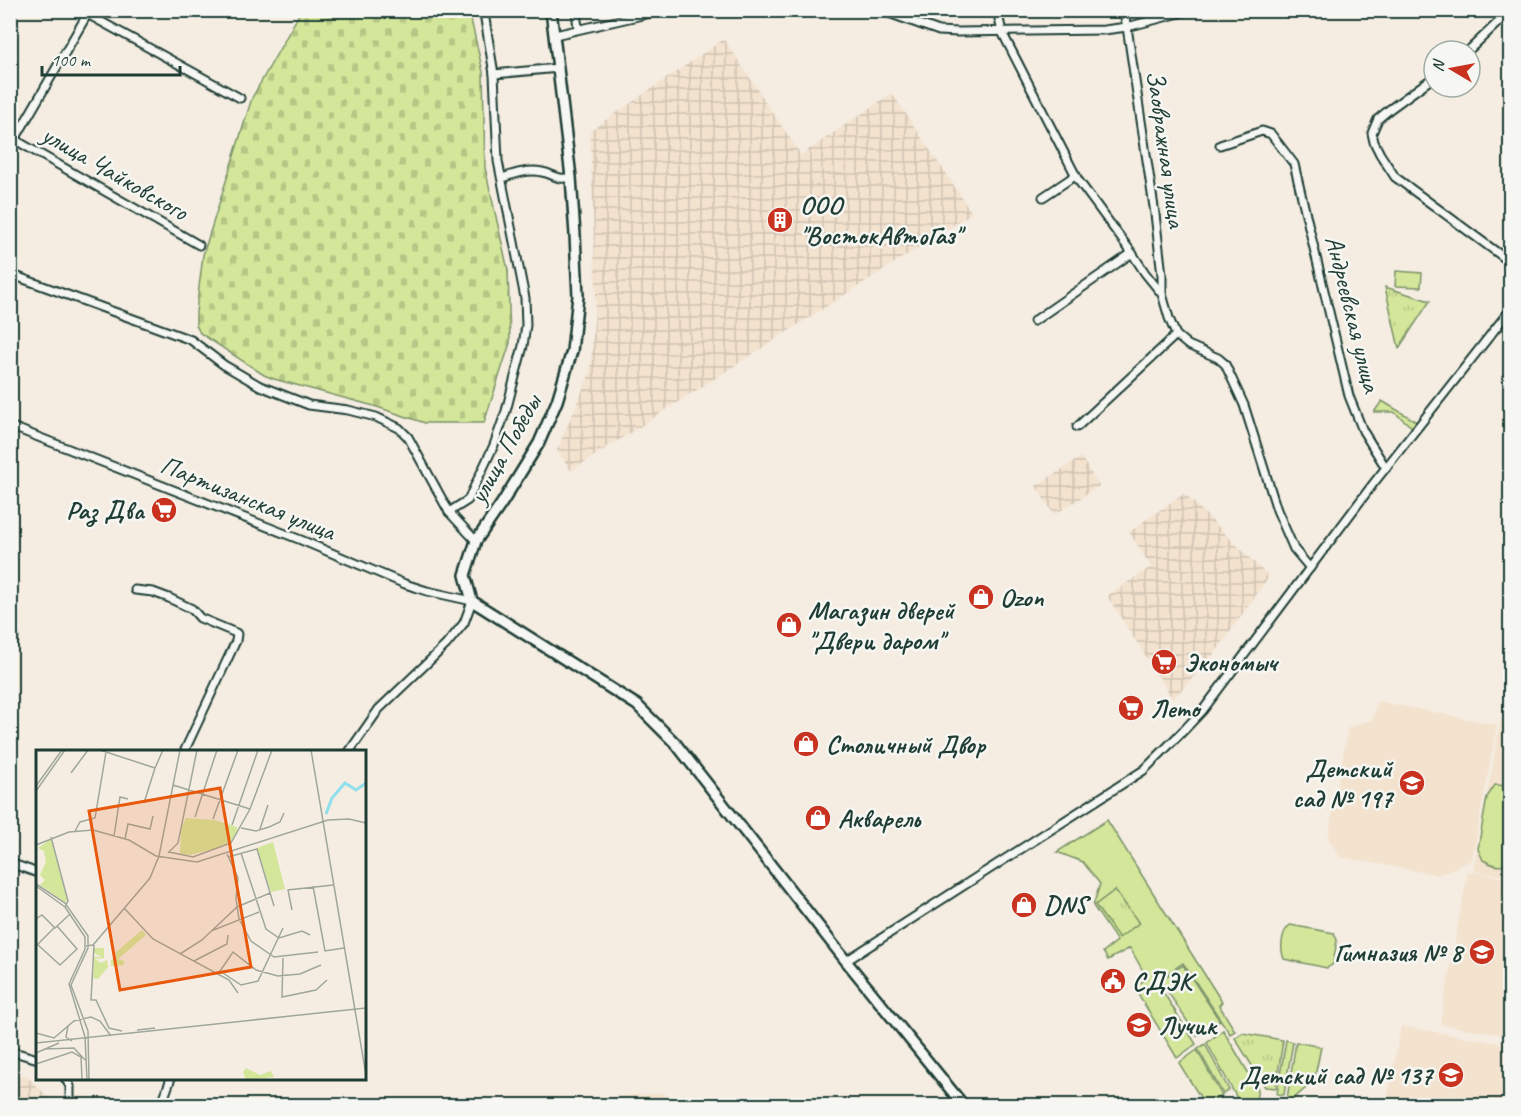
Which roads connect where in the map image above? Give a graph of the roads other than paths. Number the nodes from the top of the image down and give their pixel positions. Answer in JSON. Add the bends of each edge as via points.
{"nodes":[{"id":1,"x":80,"y":10,"type":"edge"},
{"id":2,"x":482,"y":10,"type":"edge"},
{"id":3,"x":551,"y":10,"type":"edge"},
{"id":4,"x":576,"y":10,"type":"edge"},
{"id":5,"x":664,"y":10,"type":"edge"},
{"id":6,"x":880,"y":10,"type":"edge"},
{"id":7,"x":997,"y":10,"type":"edge"},
{"id":8,"x":1123,"y":10,"type":"edge"},
{"id":9,"x":1191,"y":10,"type":"edge"},
{"id":10,"x":1510,"y":11,"type":"edge"},
{"id":11,"x":88,"y":13,"type":"edge"},
{"id":12,"x":1127,"y":27,"type":"junction"},
{"id":13,"x":578,"y":29,"type":"junction"},
{"id":14,"x":1002,"y":32,"type":"junction"},
{"id":15,"x":555,"y":35,"type":"junction"},
{"id":16,"x":1481,"y":39,"type":"edge"},
{"id":17,"x":559,"y":68,"type":"junction"},
{"id":18,"x":494,"y":74,"type":"junction"},
{"id":19,"x":1422,"y":86,"type":"edge"},
{"id":20,"x":240,"y":98,"type":"dead end"},
{"id":21,"x":13,"y":138,"type":"edge"},
{"id":22,"x":1220,"y":146,"type":"dead end"},
{"id":23,"x":10,"y":148,"type":"edge"},
{"id":24,"x":1076,"y":175,"type":"junction"},
{"id":25,"x":571,"y":177,"type":"junction"},
{"id":26,"x":502,"y":178,"type":"junction"},
{"id":27,"x":1043,"y":197,"type":"dead end"},
{"id":28,"x":199,"y":245,"type":"dead end"},
{"id":29,"x":1132,"y":253,"type":"junction"},
{"id":30,"x":1510,"y":262,"type":"edge"},
{"id":31,"x":10,"y":274,"type":"edge"},
{"id":32,"x":1162,"y":294,"type":"junction"},
{"id":33,"x":1510,"y":310,"type":"edge"},
{"id":34,"x":1034,"y":321,"type":"dead end"},
{"id":35,"x":1176,"y":335,"type":"junction"},
{"id":36,"x":10,"y":426,"type":"edge"},
{"id":37,"x":1077,"y":426,"type":"dead end"},
{"id":38,"x":1386,"y":468,"type":"junction"},
{"id":39,"x":449,"y":513,"type":"junction"},
{"id":40,"x":476,"y":541,"type":"junction"},
{"id":41,"x":1310,"y":568,"type":"junction"},
{"id":42,"x":135,"y":590,"type":"dead end"},
{"id":43,"x":472,"y":601,"type":"junction"},
{"id":44,"x":10,"y":629,"type":"edge"},
{"id":45,"x":13,"y":644,"type":"dead end"},
{"id":46,"x":185,"y":750,"type":"edge"},
{"id":47,"x":350,"y":750,"type":"edge"},
{"id":48,"x":10,"y":863,"type":"edge"},
{"id":49,"x":36,"y":872,"type":"edge"},
{"id":50,"x":846,"y":961,"type":"junction"},
{"id":51,"x":10,"y":1051,"type":"edge"},
{"id":52,"x":36,"y":1058,"type":"edge"},
{"id":53,"x":67,"y":1080,"type":"edge"},
{"id":54,"x":170,"y":1080,"type":"edge"},
{"id":55,"x":70,"y":1106,"type":"edge"},
{"id":56,"x":161,"y":1106,"type":"edge"},
{"id":57,"x":964,"y":1106,"type":"edge"}],
"edges":[{"from":1,"to":11,"type":"street"},
{"from":2,"to":18,"type":"street"},
{"from":3,"to":15,"type":"street","name":"улица Победы"},
{"from":4,"to":13,"type":"street"},
{"from":5,"to":13,"type":"street"},
{"from":6,"to":14,"type":"street","via":[[939,31]]},
{"from":7,"to":14,"type":"street"},
{"from":8,"to":12,"type":"street","name":"Заовражная улица"},
{"from":9,"to":12,"type":"street"},
{"from":10,"to":16,"type":"street"},
{"from":11,"to":20,"type":"street"},
{"from":11,"to":21,"type":"street"},
{"from":12,"to":14,"type":"street"},
{"from":12,"to":32,"type":"street","name":"Заовражная улица","via":[[1155,214]]},
{"from":13,"to":15,"type":"street"},
{"from":14,"to":24,"type":"street"},
{"from":15,"to":17,"type":"street","name":"улица Победы"},
{"from":17,"to":18,"type":"street"},
{"from":17,"to":25,"type":"street","name":"улица Победы"},
{"from":18,"to":26,"type":"street"},
{"from":19,"to":30,"type":"street","via":[[1378,119],[1372,133],[1380,154],[1395,177]]},
{"from":21,"to":23,"type":"street"},
{"from":21,"to":28,"type":"street","name":"улица Чайковского"},
{"from":22,"to":38,"type":"street","name":"Андреевская улица","via":[[1268,132],[1294,164],[1349,396],[1363,431]]},
{"from":24,"to":27,"type":"street"},
{"from":24,"to":29,"type":"street"},
{"from":25,"to":26,"type":"street","via":[[560,179],[538,171]]},
{"from":25,"to":40,"type":"street","name":"улица Победы","via":[[578,296],[572,351],[539,443]]},
{"from":26,"to":39,"type":"street","via":[[525,298],[523,346],[494,445],[468,500]]},
{"from":29,"to":32,"type":"street"},
{"from":29,"to":34,"type":"street"},
{"from":31,"to":39,"type":"street","via":[[191,340],[224,365],[281,395],[309,405],[376,417],[399,428],[408,437]]},
{"from":32,"to":35,"type":"street"},
{"from":33,"to":38,"type":"street"},
{"from":35,"to":37,"type":"street"},
{"from":35,"to":41,"type":"street","via":[[1225,364],[1244,405],[1277,510],[1294,549]]},
{"from":36,"to":43,"type":"street","name":"Партизанская улица","via":[[405,584]]},
{"from":38,"to":41,"type":"street"},
{"from":39,"to":40,"type":"street"},
{"from":40,"to":43,"type":"street","name":"улица Победы","via":[[465,575]]},
{"from":41,"to":50,"type":"street","via":[[1203,710],[1144,770]]},
{"from":42,"to":46,"type":"street","via":[[169,598],[192,609],[200,618],[237,634]]},
{"from":43,"to":47,"type":"street","via":[[464,623],[379,709]]},
{"from":43,"to":50,"type":"street","via":[[637,705],[676,744]]},
{"from":44,"to":45,"type":"street"},
{"from":48,"to":49,"type":"street"},
{"from":50,"to":57,"type":"street"},
{"from":51,"to":52,"type":"street"},
{"from":53,"to":55,"type":"street"},
{"from":54,"to":56,"type":"street"}]}
